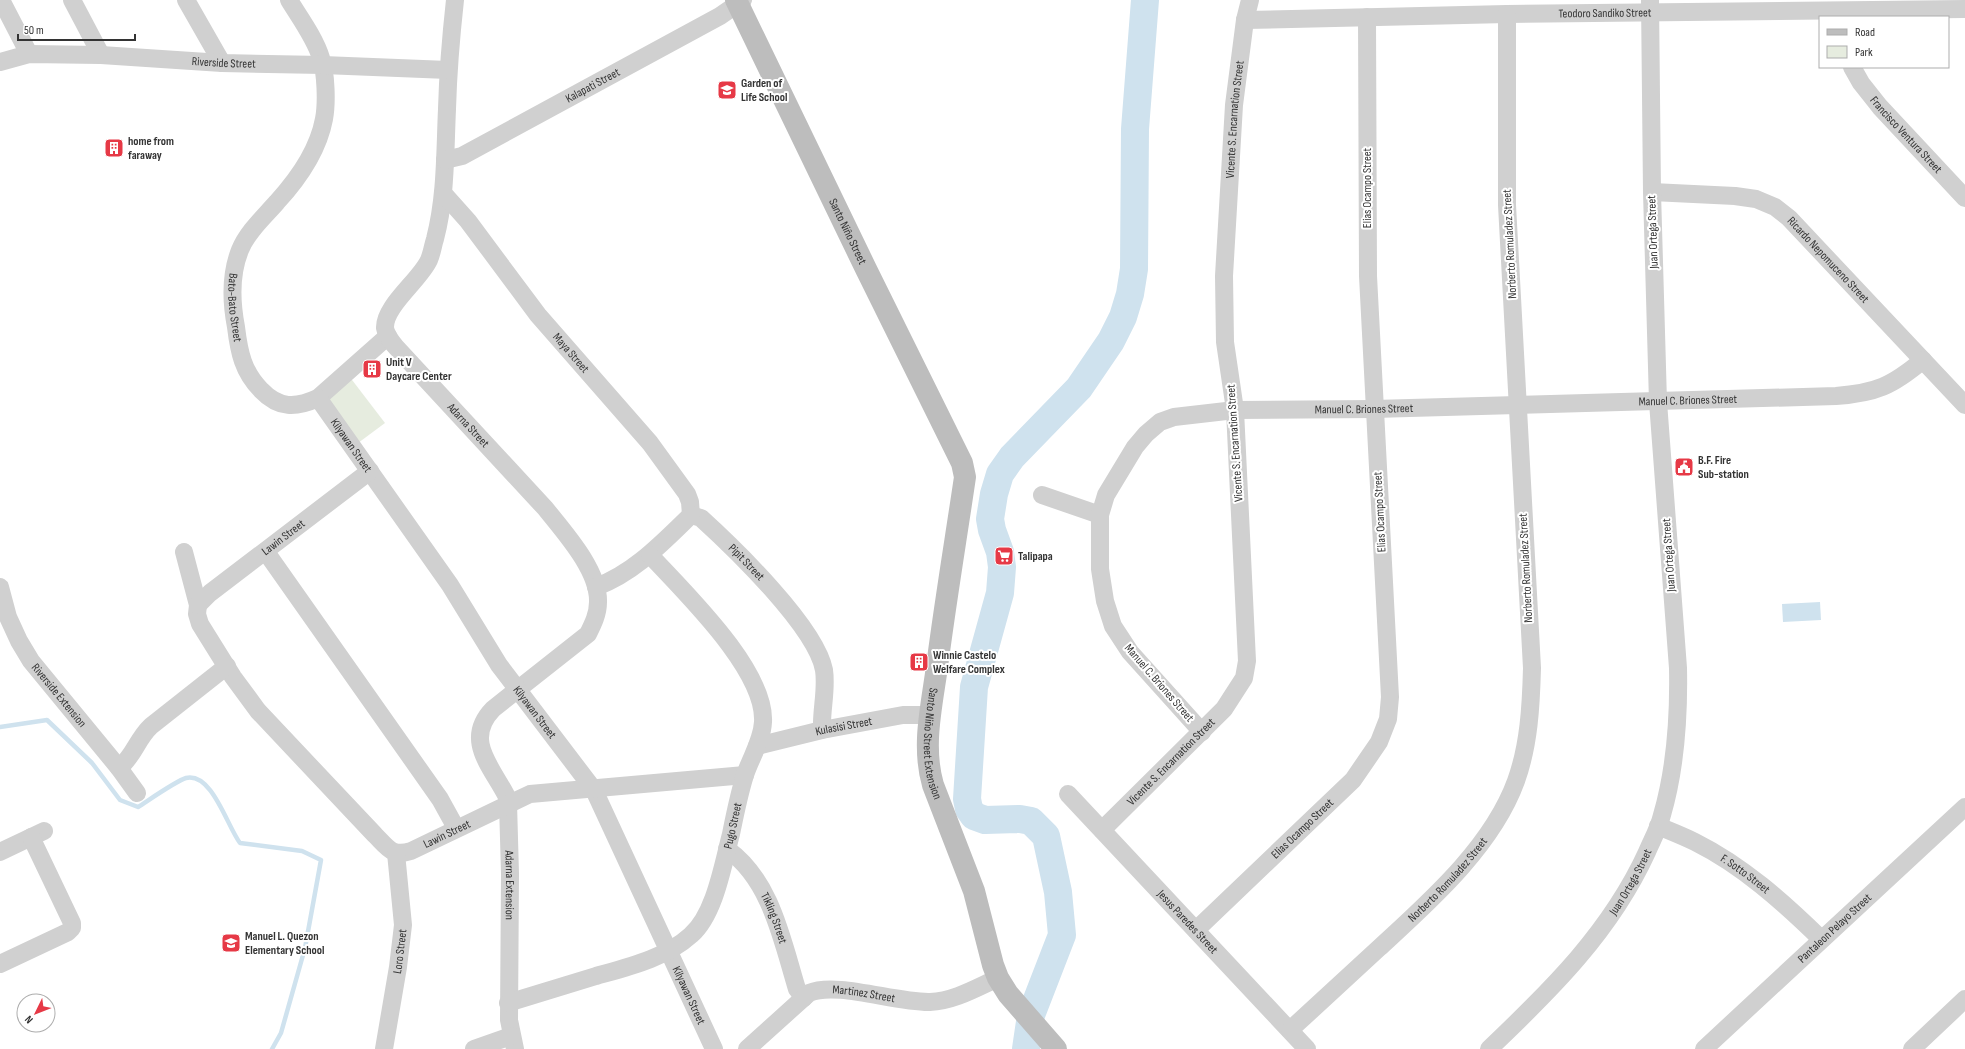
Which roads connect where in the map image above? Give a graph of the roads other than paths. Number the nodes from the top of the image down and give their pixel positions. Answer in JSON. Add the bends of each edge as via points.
{"nodes":[{"id":1,"x":1,"y":0,"type":"edge"},
{"id":2,"x":72,"y":0,"type":"edge"},
{"id":3,"x":186,"y":0,"type":"edge"},
{"id":4,"x":289,"y":0,"type":"edge"},
{"id":5,"x":455,"y":0,"type":"edge"},
{"id":6,"x":1250,"y":0,"type":"edge"},
{"id":7,"x":739,"y":2,"type":"edge"},
{"id":8,"x":1650,"y":6,"type":"edge"},
{"id":9,"x":1965,"y":9,"type":"edge"},
{"id":10,"x":1507,"y":14,"type":"junction"},
{"id":11,"x":1842,"y":14,"type":"edge"},
{"id":12,"x":1367,"y":17,"type":"junction"},
{"id":13,"x":1245,"y":20,"type":"junction"},
{"id":14,"x":29,"y":54,"type":"junction"},
{"id":15,"x":101,"y":55,"type":"junction"},
{"id":16,"x":0,"y":62,"type":"edge"},
{"id":17,"x":222,"y":63,"type":"junction"},
{"id":18,"x":323,"y":65,"type":"junction"},
{"id":19,"x":1853,"y":68,"type":"edge"},
{"id":20,"x":448,"y":70,"type":"junction"},
{"id":21,"x":445,"y":160,"type":"junction"},
{"id":22,"x":1652,"y":192,"type":"junction"},
{"id":23,"x":443,"y":193,"type":"junction"},
{"id":24,"x":1965,"y":198,"type":"edge"},
{"id":25,"x":388,"y":336,"type":"junction"},
{"id":26,"x":1923,"y":360,"type":"junction"},
{"id":27,"x":318,"y":398,"type":"junction"},
{"id":28,"x":1658,"y":402,"type":"junction"},
{"id":29,"x":1965,"y":405,"type":"edge"},
{"id":30,"x":1518,"y":406,"type":"junction"},
{"id":31,"x":1235,"y":410,"type":"junction"},
{"id":32,"x":1374,"y":410,"type":"junction"},
{"id":33,"x":962,"y":463,"type":"joint"},
{"id":34,"x":370,"y":471,"type":"junction"},
{"id":35,"x":1042,"y":495,"type":"dead end"},
{"id":36,"x":691,"y":515,"type":"junction"},
{"id":37,"x":1100,"y":515,"type":"junction"},
{"id":38,"x":184,"y":552,"type":"dead end"},
{"id":39,"x":266,"y":552,"type":"junction"},
{"id":40,"x":650,"y":554,"type":"junction"},
{"id":41,"x":0,"y":587,"type":"edge"},
{"id":42,"x":596,"y":587,"type":"junction"},
{"id":43,"x":198,"y":605,"type":"junction"},
{"id":44,"x":227,"y":666,"type":"junction"},
{"id":45,"x":516,"y":689,"type":"junction"},
{"id":46,"x":930,"y":715,"type":"junction"},
{"id":47,"x":480,"y":728,"type":"joint"},
{"id":48,"x":822,"y":730,"type":"junction"},
{"id":49,"x":1202,"y":732,"type":"junction"},
{"id":50,"x":757,"y":746,"type":"junction"},
{"id":51,"x":119,"y":768,"type":"junction"},
{"id":52,"x":745,"y":775,"type":"junction"},
{"id":53,"x":594,"y":790,"type":"junction"},
{"id":54,"x":137,"y":793,"type":"dead end"},
{"id":55,"x":1068,"y":794,"type":"dead end"},
{"id":56,"x":508,"y":803,"type":"junction"},
{"id":57,"x":1965,"y":807,"type":"edge"},
{"id":58,"x":1658,"y":826,"type":"junction"},
{"id":59,"x":456,"y":828,"type":"junction"},
{"id":60,"x":1102,"y":830,"type":"junction"},
{"id":61,"x":727,"y":849,"type":"junction"},
{"id":62,"x":0,"y":852,"type":"edge"},
{"id":63,"x":396,"y":853,"type":"junction"},
{"id":64,"x":1196,"y":930,"type":"junction"},
{"id":65,"x":1821,"y":939,"type":"junction"},
{"id":66,"x":669,"y":950,"type":"junction"},
{"id":67,"x":2,"y":958,"type":"edge"},
{"id":68,"x":998,"y":978,"type":"junction"},
{"id":69,"x":804,"y":998,"type":"junction"},
{"id":70,"x":1965,"y":1000,"type":"edge"},
{"id":71,"x":508,"y":1003,"type":"junction"},
{"id":72,"x":1290,"y":1030,"type":"junction"},
{"id":73,"x":513,"y":1042,"type":"edge"},
{"id":74,"x":1050,"y":1043,"type":"edge"},
{"id":75,"x":384,"y":1049,"type":"edge"},
{"id":76,"x":474,"y":1049,"type":"edge"},
{"id":77,"x":714,"y":1049,"type":"edge"},
{"id":78,"x":747,"y":1049,"type":"edge"},
{"id":79,"x":1307,"y":1049,"type":"edge"},
{"id":80,"x":1489,"y":1049,"type":"edge"},
{"id":81,"x":1704,"y":1049,"type":"edge"},
{"id":82,"x":1912,"y":1049,"type":"edge"}],
"edges":[{"from":1,"to":14,"type":"street"},
{"from":2,"to":15,"type":"street"},
{"from":3,"to":17,"type":"street"},
{"from":4,"to":18,"type":"street","name":"Bato-Bato Street","via":[[318,49]]},
{"from":5,"to":20,"type":"street"},
{"from":6,"to":13,"type":"street","name":"Vicente S. Encarnation Street"},
{"from":7,"to":21,"type":"street","name":"Kalapati Street","via":[[720,16],[462,156]]},
{"from":7,"to":33,"type":"main road","name":"Santo Niño Street"},
{"from":8,"to":10,"type":"street","name":"Teodoro Sandiko Street"},
{"from":8,"to":11,"type":"street","name":"Teodoro Sandiko Street"},
{"from":8,"to":22,"type":"street","name":"Juan Ortega Street"},
{"from":9,"to":11,"type":"street","name":"Teodoro Sandiko Street"},
{"from":10,"to":12,"type":"street","name":"Teodoro Sandiko Street"},
{"from":10,"to":30,"type":"street","name":"Norberto Romuladez Street","via":[[1507,205]]},
{"from":12,"to":13,"type":"street","name":"Teodoro Sandiko Street"},
{"from":12,"to":32,"type":"street","name":"Elias Ocampo Street","via":[[1368,276]]},
{"from":13,"to":31,"type":"street","name":"Vicente S. Encarnation Street","via":[[1234,105],[1224,276],[1225,342]]},
{"from":14,"to":15,"type":"street","name":"Riverside Street"},
{"from":14,"to":16,"type":"street","name":"Riverside Street"},
{"from":15,"to":17,"type":"street","name":"Riverside Street"},
{"from":17,"to":18,"type":"street","name":"Riverside Street"},
{"from":18,"to":20,"type":"street","name":"Riverside Street"},
{"from":18,"to":27,"type":"street","name":"Bato-Bato Street","via":[[324,118],[318,142],[299,177],[257,224],[240,249],[231,294],[240,357],[253,383],[270,399],[289,406],[305,404]]},
{"from":19,"to":24,"type":"street","name":"Francisco Ventura Street","via":[[1861,84],[1880,107]]},
{"from":20,"to":21,"type":"street"},
{"from":21,"to":23,"type":"street"},
{"from":22,"to":26,"type":"street","name":"Ricardo Nepomuceno Street","via":[[1735,196],[1756,199],[1775,207],[1789,218]]},
{"from":22,"to":28,"type":"street","name":"Juan Ortega Street"},
{"from":23,"to":25,"type":"street","via":[[429,260],[388,317],[385,327]]},
{"from":23,"to":36,"type":"street","name":"Maya Street","via":[[468,221],[538,315],[650,443],[687,494]]},
{"from":25,"to":27,"type":"street","name":"Bato-Bato Street"},
{"from":25,"to":42,"type":"street","name":"Adarna Street","via":[[545,508],[586,564]]},
{"from":26,"to":28,"type":"street","name":"Manuel C. Briones Street","via":[[1897,380],[1862,394]]},
{"from":26,"to":29,"type":"street","name":"Ricardo Nepomuceno Street"},
{"from":27,"to":34,"type":"street","name":"Kilyawan Street"},
{"from":28,"to":30,"type":"street","name":"Manuel C. Briones Street"},
{"from":28,"to":58,"type":"street","name":"Juan Ortega Street","via":[[1678,668],[1676,747]]},
{"from":30,"to":32,"type":"street","name":"Manuel C. Briones Street"},
{"from":30,"to":72,"type":"street","name":"Norberto Romuladez Street","via":[[1532,668],[1531,710],[1524,753],[1515,782],[1504,806],[1470,856],[1411,919]]},
{"from":31,"to":32,"type":"street","name":"Manuel C. Briones Street"},
{"from":31,"to":37,"type":"street","name":"Manuel C. Briones Street","via":[[1174,417],[1160,422],[1146,434],[1115,477]]},
{"from":31,"to":49,"type":"street","name":"Vicente S. Encarnation Street","via":[[1247,660],[1244,678],[1235,694]]},
{"from":32,"to":64,"type":"street","name":"Elias Ocampo Street","via":[[1390,697],[1388,719],[1379,742],[1353,780]]},
{"from":33,"to":46,"type":"main road","name":"Santo Niño Street Extension","via":[[965,477]]},
{"from":34,"to":39,"type":"street","name":"Lawin Street"},
{"from":34,"to":45,"type":"street","name":"Kilyawan Street","via":[[450,585]]},
{"from":35,"to":37,"type":"street"},
{"from":36,"to":40,"type":"street"},
{"from":36,"to":48,"type":"street","name":"Pipit Street","via":[[701,518],[747,563],[798,620],[816,646],[824,668]]},
{"from":37,"to":49,"type":"street","name":"Manuel C. Briones Street","via":[[1100,569],[1105,601],[1113,626],[1130,652]]},
{"from":38,"to":43,"type":"street"},
{"from":39,"to":43,"type":"street","name":"Lawin Street","via":[[210,593]]},
{"from":39,"to":59,"type":"street","via":[[436,793]]},
{"from":40,"to":42,"type":"street","via":[[615,579]]},
{"from":40,"to":50,"type":"street","name":"Pugo Street","via":[[716,628],[750,677],[762,708],[763,721]]},
{"from":41,"to":51,"type":"street","name":"Riverside Extension","via":[[8,617],[31,661]]},
{"from":42,"to":45,"type":"street","name":"Adarna Street","via":[[598,601],[595,619],[588,634]]},
{"from":43,"to":44,"type":"street","via":[[200,624]]},
{"from":44,"to":51,"type":"street","via":[[150,726],[142,734],[132,755]]},
{"from":44,"to":63,"type":"street","via":[[244,694],[266,720],[375,835]]},
{"from":45,"to":47,"type":"street","name":"Adarna Street","via":[[484,718]]},
{"from":45,"to":53,"type":"street","name":"Kilyawan Street"},
{"from":46,"to":48,"type":"street","name":"Kulasisi Street","via":[[903,715]]},
{"from":46,"to":68,"type":"main road","name":"Santo Niño Street Extension","via":[[928,770],[974,891]]},
{"from":47,"to":56,"type":"street","name":"Adarna Extension","via":[[481,748]]},
{"from":48,"to":50,"type":"street","name":"Kulasisi Street"},
{"from":49,"to":60,"type":"street","name":"Vicente S. Encarnation Street"},
{"from":50,"to":52,"type":"street","name":"Pugo Street"},
{"from":51,"to":54,"type":"street","name":"Riverside Extension"},
{"from":52,"to":53,"type":"street","name":"Lawin Street"},
{"from":52,"to":61,"type":"street","name":"Pugo Street"},
{"from":53,"to":56,"type":"street","name":"Lawin Street","via":[[542,792]]},
{"from":53,"to":66,"type":"street","name":"Kilyawan Street"},
{"from":55,"to":60,"type":"street","name":"Jesus Paredes Street"},
{"from":56,"to":59,"type":"street","name":"Lawin Street"},
{"from":56,"to":71,"type":"street","name":"Adarna Extension"},
{"from":57,"to":65,"type":"street","name":"Pantaleon Pelayo Street"},
{"from":58,"to":65,"type":"street","name":"F. Sotto Street","via":[[1695,842],[1728,861],[1763,886]]},
{"from":58,"to":80,"type":"street","name":"Juan Ortega Street","via":[[1638,871],[1613,914],[1589,946],[1556,984]]},
{"from":59,"to":63,"type":"street","name":"Lawin Street","via":[[411,851]]},
{"from":60,"to":64,"type":"street","name":"Jesus Paredes Street"},
{"from":61,"to":66,"type":"street","name":"Pugo Street","via":[[707,913],[692,935]]},
{"from":61,"to":69,"type":"street","name":"Tikling Street","via":[[743,862],[772,908],[797,989]]},
{"from":62,"to":67,"type":"street","via":[[37,834],[72,923],[72,928],[68,932]]},
{"from":63,"to":75,"type":"street","name":"Loro Street","via":[[403,925]]},
{"from":64,"to":72,"type":"street","name":"Jesus Paredes Street"},
{"from":65,"to":81,"type":"street","name":"Pantaleon Pelayo Street"},
{"from":66,"to":71,"type":"street","name":"Pugo Street","via":[[631,966]]},
{"from":66,"to":77,"type":"street","name":"Kilyawan Street"},
{"from":68,"to":69,"type":"street","name":"Martinez Street","via":[[950,999],[931,1002],[879,997],[828,988],[819,989]]},
{"from":68,"to":74,"type":"main road","name":"Santo Niño Street Extension","via":[[1008,994]]},
{"from":69,"to":78,"type":"street","name":"Martinez Street"},
{"from":70,"to":82,"type":"street"},
{"from":71,"to":73,"type":"street","name":"Adarna Extension"},
{"from":72,"to":79,"type":"street","name":"Jesus Paredes Street"},
{"from":73,"to":76,"type":"street"}]}
